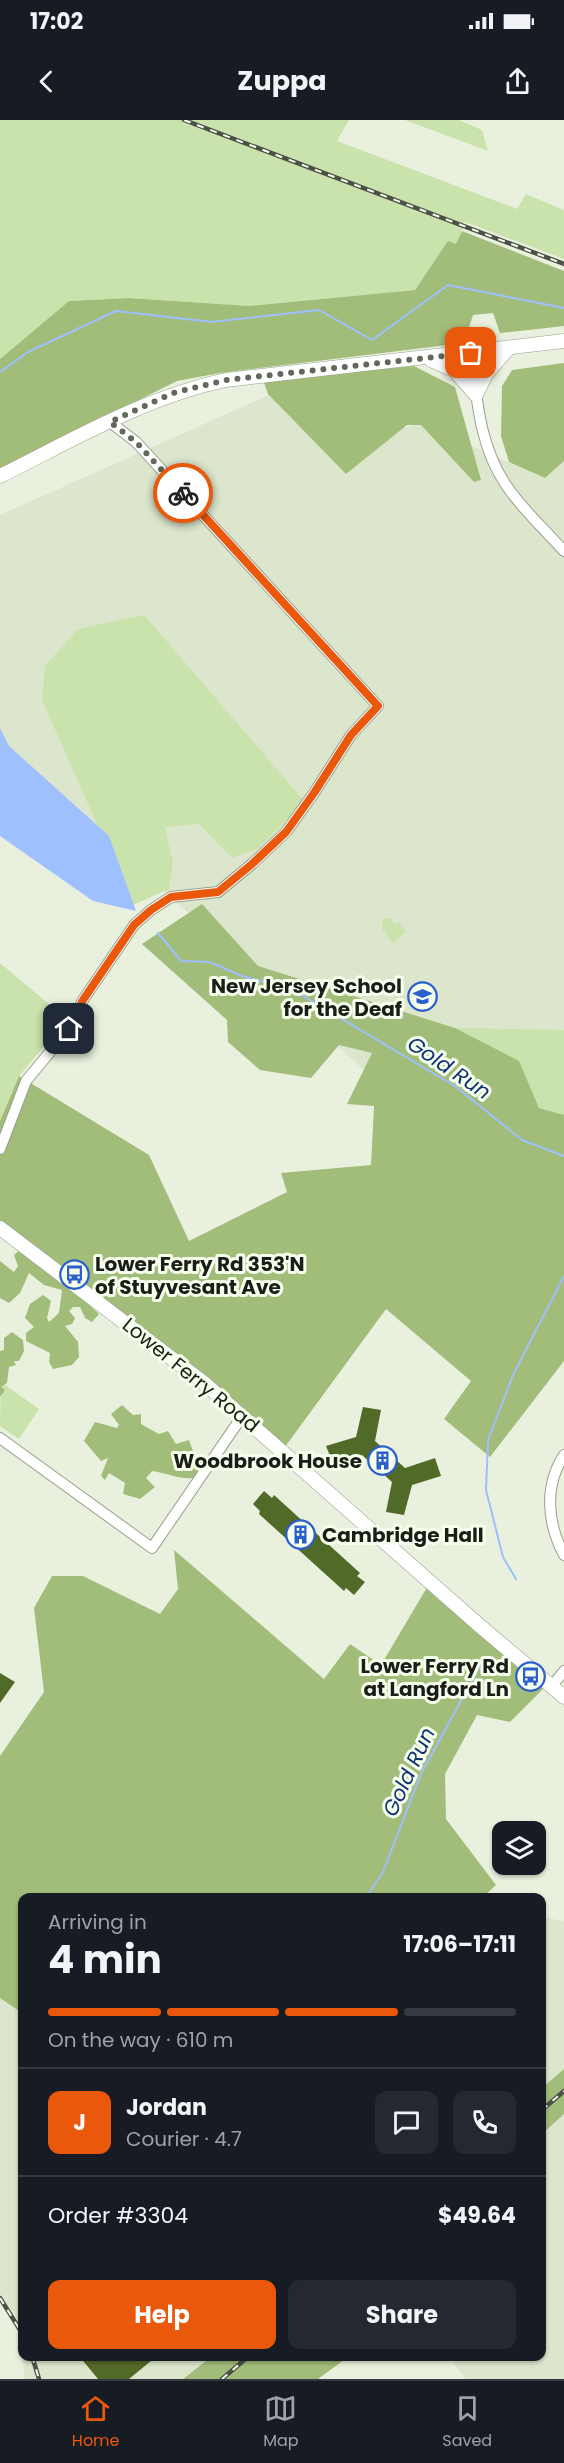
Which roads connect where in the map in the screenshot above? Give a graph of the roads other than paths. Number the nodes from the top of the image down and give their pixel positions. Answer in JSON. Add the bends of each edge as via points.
{"nodes":[{"id":1,"x":564,"y":341,"type":"edge"},
{"id":2,"x":508,"y":349,"type":"junction"},
{"id":3,"x":471,"y":353,"type":"junction"},
{"id":4,"x":427,"y":358,"type":"junction"},
{"id":5,"x":476,"y":395,"type":"junction"},
{"id":6,"x":110,"y":422,"type":"junction"},
{"id":7,"x":0,"y":477,"type":"edge"},
{"id":8,"x":564,"y":550,"type":"edge"},
{"id":9,"x":0,"y":1149,"type":"edge"},
{"id":10,"x":0,"y":1228,"type":"edge"},
{"id":11,"x":243,"y":1415,"type":"junction"},
{"id":12,"x":0,"y":1438,"type":"edge"},
{"id":13,"x":564,"y":1455,"type":"edge"},
{"id":14,"x":564,"y":1555,"type":"edge"},
{"id":15,"x":564,"y":1671,"type":"edge"},
{"id":16,"x":552,"y":1686,"type":"junction"},
{"id":17,"x":564,"y":1697,"type":"edge"}],
"edges":[{"from":1,"to":2,"type":"street"},
{"from":2,"to":3,"type":"street"},
{"from":2,"to":5,"type":"street","via":[[486,374]]},
{"from":3,"to":4,"type":"street"},
{"from":3,"to":5,"type":"street"},
{"from":4,"to":5,"type":"street","via":[[451,367]]},
{"from":4,"to":6,"type":"street","via":[[217,382],[173,393]]},
{"from":5,"to":8,"type":"street","via":[[483,435],[496,469],[517,500]]},
{"from":6,"to":7,"type":"street"},
{"from":6,"to":9,"type":"street","via":[[136,442],[378,706],[351,735],[286,832],[252,864],[218,892],[171,897],[134,925],[83,1000],[69,1029],[26,1081]]},
{"from":10,"to":11,"type":"street","name":"Lower Ferry Road"},
{"from":11,"to":12,"type":"street","via":[[152,1548]]},
{"from":11,"to":16,"type":"street","name":"Lower Ferry Road"},
{"from":13,"to":14,"type":"street","via":[[556,1470],[550,1499],[552,1527]]},
{"from":15,"to":16,"type":"street"},
{"from":16,"to":17,"type":"street","name":"Lower Ferry Road"}]}
